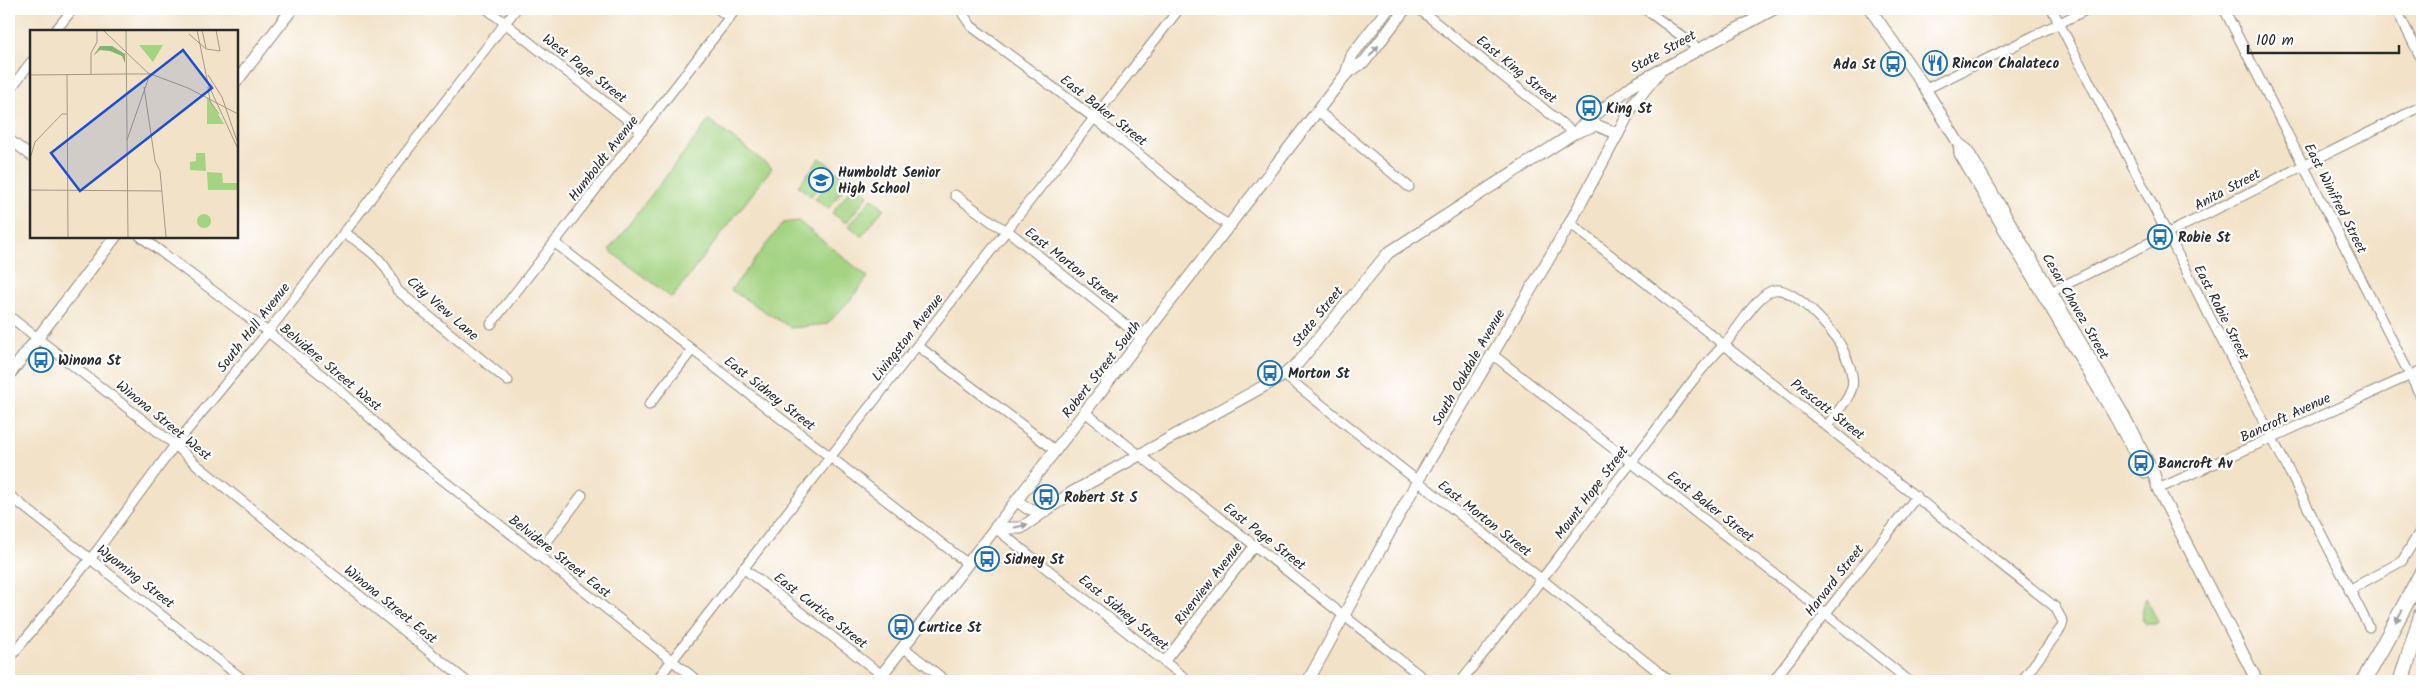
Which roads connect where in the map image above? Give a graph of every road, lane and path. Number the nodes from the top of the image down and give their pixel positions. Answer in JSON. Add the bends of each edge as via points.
{"nodes":[{"id":1,"x":73,"y":9,"type":"edge"},
{"id":2,"x":292,"y":9,"type":"edge"},
{"id":3,"x":487,"y":9,"type":"edge"},
{"id":4,"x":516,"y":9,"type":"edge"},
{"id":5,"x":718,"y":9,"type":"edge"},
{"id":6,"x":736,"y":9,"type":"edge"},
{"id":7,"x":1179,"y":9,"type":"edge"},
{"id":8,"x":1405,"y":9,"type":"edge"},
{"id":9,"x":1412,"y":9,"type":"edge"},
{"id":10,"x":1418,"y":9,"type":"edge"},
{"id":11,"x":1645,"y":9,"type":"edge"},
{"id":12,"x":1774,"y":9,"type":"edge"},
{"id":13,"x":1870,"y":9,"type":"edge"},
{"id":14,"x":2052,"y":9,"type":"edge"},
{"id":15,"x":2088,"y":9,"type":"edge"},
{"id":16,"x":2224,"y":9,"type":"edge"},
{"id":17,"x":2396,"y":9,"type":"edge"},
{"id":18,"x":1386,"y":10,"type":"edge"},
{"id":19,"x":964,"y":12,"type":"edge"},
{"id":20,"x":729,"y":17,"type":"junction"},
{"id":21,"x":1396,"y":22,"type":"junction"},
{"id":22,"x":2060,"y":22,"type":"junction"},
{"id":23,"x":505,"y":23,"type":"junction"},
{"id":24,"x":56,"y":30,"type":"edge"},
{"id":25,"x":1698,"y":49,"type":"junction"},
{"id":26,"x":2422,"y":60,"type":"edge"},
{"id":27,"x":30,"y":63,"type":"edge"},
{"id":28,"x":1659,"y":72,"type":"junction"},
{"id":29,"x":1346,"y":74,"type":"junction"},
{"id":30,"x":238,"y":79,"type":"edge"},
{"id":31,"x":1926,"y":89,"type":"junction"},
{"id":32,"x":9,"y":91,"type":"edge"},
{"id":33,"x":2422,"y":106,"type":"edge"},
{"id":34,"x":1318,"y":111,"type":"junction"},
{"id":35,"x":1094,"y":118,"type":"junction"},
{"id":36,"x":642,"y":131,"type":"junction"},
{"id":37,"x":1574,"y":132,"type":"junction"},
{"id":38,"x":1618,"y":134,"type":"junction"},
{"id":39,"x":9,"y":139,"type":"edge"},
{"id":40,"x":30,"y":155,"type":"edge"},
{"id":41,"x":2303,"y":164,"type":"junction"},
{"id":42,"x":1409,"y":187,"type":"dead end"},
{"id":43,"x":955,"y":194,"type":"dead end"},
{"id":44,"x":1570,"y":223,"type":"junction"},
{"id":45,"x":1231,"y":226,"type":"junction"},
{"id":46,"x":1008,"y":231,"type":"junction"},
{"id":47,"x":344,"y":232,"type":"junction"},
{"id":48,"x":2167,"y":236,"type":"junction"},
{"id":49,"x":114,"y":238,"type":"edge"},
{"id":50,"x":143,"y":238,"type":"edge"},
{"id":51,"x":556,"y":243,"type":"junction"},
{"id":52,"x":2047,"y":294,"type":"junction"},
{"id":53,"x":9,"y":316,"type":"edge"},
{"id":54,"x":492,"y":324,"type":"dead end"},
{"id":55,"x":268,"y":332,"type":"junction"},
{"id":56,"x":38,"y":337,"type":"junction"},
{"id":57,"x":1143,"y":339,"type":"junction"},
{"id":58,"x":1725,"y":344,"type":"junction"},
{"id":59,"x":918,"y":346,"type":"junction"},
{"id":60,"x":692,"y":350,"type":"junction"},
{"id":61,"x":1493,"y":355,"type":"junction"},
{"id":62,"x":2422,"y":370,"type":"edge"},
{"id":63,"x":9,"y":375,"type":"edge"},
{"id":64,"x":1284,"y":375,"type":"junction"},
{"id":65,"x":2409,"y":376,"type":"junction"},
{"id":66,"x":508,"y":381,"type":"dead end"},
{"id":67,"x":2422,"y":399,"type":"edge"},
{"id":68,"x":649,"y":405,"type":"dead end"},
{"id":69,"x":1086,"y":413,"type":"junction"},
{"id":70,"x":1827,"y":426,"type":"junction"},
{"id":71,"x":2271,"y":439,"type":"junction"},
{"id":72,"x":176,"y":445,"type":"junction"},
{"id":73,"x":406,"y":451,"type":"joint"},
{"id":74,"x":1056,"y":451,"type":"junction"},
{"id":75,"x":1141,"y":456,"type":"junction"},
{"id":76,"x":830,"y":457,"type":"junction"},
{"id":77,"x":1631,"y":462,"type":"junction"},
{"id":78,"x":1418,"y":481,"type":"junction"},
{"id":79,"x":2158,"y":489,"type":"junction"},
{"id":80,"x":9,"y":495,"type":"edge"},
{"id":81,"x":582,"y":495,"type":"dead end"},
{"id":82,"x":1917,"y":496,"type":"junction"},
{"id":83,"x":1018,"y":501,"type":"junction"},
{"id":84,"x":1042,"y":512,"type":"junction"},
{"id":85,"x":995,"y":528,"type":"junction"},
{"id":86,"x":2422,"y":528,"type":"edge"},
{"id":87,"x":1255,"y":544,"type":"junction"},
{"id":88,"x":300,"y":547,"type":"joint"},
{"id":89,"x":536,"y":555,"type":"junction"},
{"id":90,"x":91,"y":558,"type":"junction"},
{"id":91,"x":968,"y":564,"type":"junction"},
{"id":92,"x":743,"y":568,"type":"junction"},
{"id":93,"x":2422,"y":573,"type":"edge"},
{"id":94,"x":1541,"y":579,"type":"junction"},
{"id":95,"x":2349,"y":590,"type":"junction"},
{"id":96,"x":1825,"y":613,"type":"junction"},
{"id":97,"x":2422,"y":614,"type":"edge"},
{"id":98,"x":1344,"y":615,"type":"junction"},
{"id":99,"x":2369,"y":627,"type":"dead end"},
{"id":100,"x":903,"y":647,"type":"junction"},
{"id":101,"x":9,"y":659,"type":"edge"},
{"id":102,"x":672,"y":660,"type":"junction"},
{"id":103,"x":1164,"y":662,"type":"junction"},
{"id":104,"x":879,"y":678,"type":"edge"},
{"id":105,"x":245,"y":681,"type":"edge"},
{"id":106,"x":466,"y":681,"type":"edge"},
{"id":107,"x":656,"y":681,"type":"edge"},
{"id":108,"x":698,"y":681,"type":"edge"},
{"id":109,"x":946,"y":681,"type":"edge"},
{"id":110,"x":1188,"y":681,"type":"edge"},
{"id":111,"x":1308,"y":681,"type":"edge"},
{"id":112,"x":1427,"y":681,"type":"edge"},
{"id":113,"x":1460,"y":681,"type":"edge"},
{"id":114,"x":1670,"y":681,"type":"edge"},
{"id":115,"x":1773,"y":681,"type":"edge"},
{"id":116,"x":1909,"y":681,"type":"edge"},
{"id":117,"x":2022,"y":681,"type":"edge"},
{"id":118,"x":2257,"y":681,"type":"edge"},
{"id":119,"x":2364,"y":681,"type":"edge"},
{"id":120,"x":2401,"y":681,"type":"edge"}],
"edges":[{"from":1,"to":24,"type":"street"},
{"from":2,"to":30,"type":"street"},
{"from":3,"to":23,"type":"street","name":"West Page Street"},
{"from":4,"to":23,"type":"street","name":"South Hall Avenue"},
{"from":5,"to":20,"type":"street"},
{"from":6,"to":20,"type":"street","name":"Humboldt Avenue"},
{"from":7,"to":35,"type":"street","name":"Livingston Avenue"},
{"from":8,"to":21,"type":"street","name":"Robert Street South"},
{"from":9,"to":21,"type":"street"},
{"from":10,"to":37,"type":"street","name":"East King Street"},
{"from":11,"to":25,"type":"street"},
{"from":12,"to":25,"type":"street","name":"State Street"},
{"from":13,"to":31,"type":"street","name":"Cesar Chavez Street"},
{"from":14,"to":22,"type":"street","name":"East Robie Street"},
{"from":15,"to":22,"type":"street"},
{"from":16,"to":41,"type":"street","name":"East Winifred Street"},
{"from":17,"to":26,"type":"street"},
{"from":18,"to":29,"type":"street","name":"Robert Street South","via":[[1351,56]]},
{"from":19,"to":35,"type":"street","name":"East Baker Street","via":[[971,26]]},
{"from":20,"to":36,"type":"street","name":"Humboldt Avenue"},
{"from":29,"to":21,"type":"street","name":"Robert Street South","one_way":true,"via":[[1365,61]]},
{"from":22,"to":31,"type":"street"},
{"from":22,"to":48,"type":"street","name":"East Robie Street"},
{"from":23,"to":36,"type":"street","name":"West Page Street"},
{"from":23,"to":47,"type":"street","name":"South Hall Avenue"},
{"from":25,"to":28,"type":"street","name":"State Street"},
{"from":27,"to":32,"type":"street"},
{"from":28,"to":37,"type":"street","name":"State Street","via":[[1627,88]]},
{"from":28,"to":38,"type":"street","name":"South Oakdale Avenue","via":[[1641,94]]},
{"from":29,"to":34,"type":"street","name":"Robert Street South"},
{"from":31,"to":52,"type":"street","name":"Cesar Chavez Street","via":[[1959,144],[1968,150]]},
{"from":33,"to":41,"type":"street","name":"Anita Street"},
{"from":34,"to":42,"type":"street"},
{"from":34,"to":45,"type":"street","name":"Robert Street South"},
{"from":35,"to":45,"type":"street","name":"East Baker Street"},
{"from":35,"to":46,"type":"street","name":"Livingston Avenue"},
{"from":36,"to":51,"type":"street","name":"Humboldt Avenue"},
{"from":37,"to":38,"type":"street","name":"State Street","via":[[1596,125]]},
{"from":37,"to":64,"type":"street","name":"State Street","via":[[1388,252],[1299,362]]},
{"from":38,"to":44,"type":"street","name":"South Oakdale Avenue"},
{"from":39,"to":40,"type":"street"},
{"from":41,"to":48,"type":"street","name":"Anita Street"},
{"from":41,"to":65,"type":"street","name":"East Winifred Street"},
{"from":43,"to":46,"type":"street","name":"East Morton Street"},
{"from":44,"to":58,"type":"street","name":"Prescott Street"},
{"from":44,"to":61,"type":"street","name":"South Oakdale Avenue"},
{"from":45,"to":57,"type":"street","name":"Robert Street South"},
{"from":46,"to":57,"type":"street","name":"East Morton Street"},
{"from":46,"to":59,"type":"street","name":"Livingston Avenue"},
{"from":47,"to":55,"type":"street","name":"South Hall Avenue"},
{"from":47,"to":66,"type":"street","name":"City View Lane","via":[[381,260],[397,290]]},
{"from":48,"to":52,"type":"street","name":"Anita Street"},
{"from":48,"to":71,"type":"street","name":"East Robie Street"},
{"from":49,"to":56,"type":"street"},
{"from":50,"to":55,"type":"street","name":"Belvidere Street West"},
{"from":51,"to":54,"type":"street","name":"Humboldt Avenue"},
{"from":51,"to":60,"type":"street","name":"East Sidney Street"},
{"from":52,"to":79,"type":"street","name":"Cesar Chavez Street","via":[[2123,414],[2154,474]]},
{"from":53,"to":56,"type":"street","name":"Winona Street West"},
{"from":55,"to":72,"type":"street","name":"South Hall Avenue"},
{"from":55,"to":73,"type":"street","name":"Belvidere Street West","via":[[339,389]]},
{"from":56,"to":63,"type":"street"},
{"from":56,"to":72,"type":"street","name":"Winona Street West"},
{"from":57,"to":69,"type":"street","name":"Robert Street South"},
{"from":58,"to":70,"type":"street","name":"Prescott Street"},
{"from":58,"to":70,"type":"street","name":"Mount Hope Street","via":[[1766,293],[1781,290],[1795,296],[1838,339],[1854,376],[1851,393]]},
{"from":58,"to":77,"type":"street","name":"Mount Hope Street"},
{"from":59,"to":74,"type":"street"},
{"from":59,"to":76,"type":"street","name":"Livingston Avenue"},
{"from":60,"to":68,"type":"street"},
{"from":60,"to":76,"type":"street","name":"East Sidney Street"},
{"from":61,"to":77,"type":"street","name":"East Baker Street"},
{"from":61,"to":78,"type":"street","name":"South Oakdale Avenue"},
{"from":62,"to":65,"type":"street","name":"Bancroft Avenue"},
{"from":64,"to":75,"type":"street","name":"State Street"},
{"from":64,"to":78,"type":"street","name":"East Morton Street"},
{"from":65,"to":67,"type":"street","name":"East Winifred Street"},
{"from":65,"to":71,"type":"street","name":"Bancroft Avenue"},
{"from":69,"to":74,"type":"street","name":"Robert Street South"},
{"from":69,"to":75,"type":"street","name":"East Page Street"},
{"from":70,"to":82,"type":"street","name":"Prescott Street"},
{"from":71,"to":79,"type":"street","name":"Bancroft Avenue"},
{"from":71,"to":95,"type":"street","name":"East Robie Street"},
{"from":72,"to":88,"type":"street","name":"Winona Street West"},
{"from":72,"to":90,"type":"street","name":"South Hall Avenue"},
{"from":73,"to":89,"type":"street","name":"Belvidere Street East"},
{"from":74,"to":83,"type":"street","name":"Robert Street South"},
{"from":75,"to":84,"type":"street","name":"State Street"},
{"from":75,"to":87,"type":"street","name":"East Page Street"},
{"from":76,"to":91,"type":"street","name":"East Sidney Street"},
{"from":76,"to":92,"type":"street","name":"Livingston Avenue"},
{"from":77,"to":94,"type":"street","name":"Mount Hope Street"},
{"from":77,"to":96,"type":"street","name":"East Baker Street"},
{"from":78,"to":94,"type":"street","name":"East Morton Street"},
{"from":78,"to":98,"type":"street","name":"South Oakdale Avenue"},
{"from":79,"to":118,"type":"street","name":"Cesar Chavez Street"},
{"from":80,"to":90,"type":"street","name":"Wyoming Street"},
{"from":81,"to":89,"type":"street"},
{"from":82,"to":96,"type":"street","name":"Harvard Street"},
{"from":82,"to":117,"type":"street","name":"Prescott Street","via":[[2056,607],[2063,622],[2058,635]]},
{"from":83,"to":84,"type":"street","via":[[1027,508]]},
{"from":83,"to":85,"type":"street","name":"Robert Street South"},
{"from":85,"to":84,"type":"street","name":"State Street","one_way":true,"via":[[1022,528]]},
{"from":85,"to":91,"type":"street","name":"Robert Street South"},
{"from":85,"to":103,"type":"street","name":"East Sidney Street"},
{"from":86,"to":95,"type":"street","via":[[2402,561]]},
{"from":87,"to":98,"type":"street","name":"East Page Street"},
{"from":87,"to":103,"type":"street","name":"Riverview Avenue"},
{"from":88,"to":106,"type":"street","name":"Winona Street East"},
{"from":89,"to":102,"type":"street","name":"Belvidere Street East"},
{"from":90,"to":101,"type":"street","name":"South Hall Avenue"},
{"from":90,"to":105,"type":"street","name":"Wyoming Street"},
{"from":91,"to":100,"type":"street","name":"Robert Street South"},
{"from":92,"to":102,"type":"street","name":"Livingston Avenue"},
{"from":92,"to":104,"type":"street","name":"East Curtice Street"},
{"from":93,"to":119,"type":"highway","one_way":true},
{"from":94,"to":113,"type":"street","name":"Mount Hope Street"},
{"from":94,"to":114,"type":"street","name":"East Morton Street"},
{"from":95,"to":99,"type":"street","name":"East Robie Street"},
{"from":96,"to":115,"type":"street","name":"Harvard Street"},
{"from":96,"to":116,"type":"street","name":"East Baker Street"},
{"from":97,"to":120,"type":"highway"},
{"from":98,"to":111,"type":"street","name":"South Oakdale Avenue"},
{"from":98,"to":112,"type":"street","name":"East Page Street"},
{"from":100,"to":104,"type":"street","name":"Robert Street South"},
{"from":100,"to":109,"type":"street"},
{"from":102,"to":107,"type":"street","name":"Livingston Avenue"},
{"from":102,"to":108,"type":"street","name":"Belvidere Street East"},
{"from":103,"to":110,"type":"street","name":"East Sidney Street"}]}
